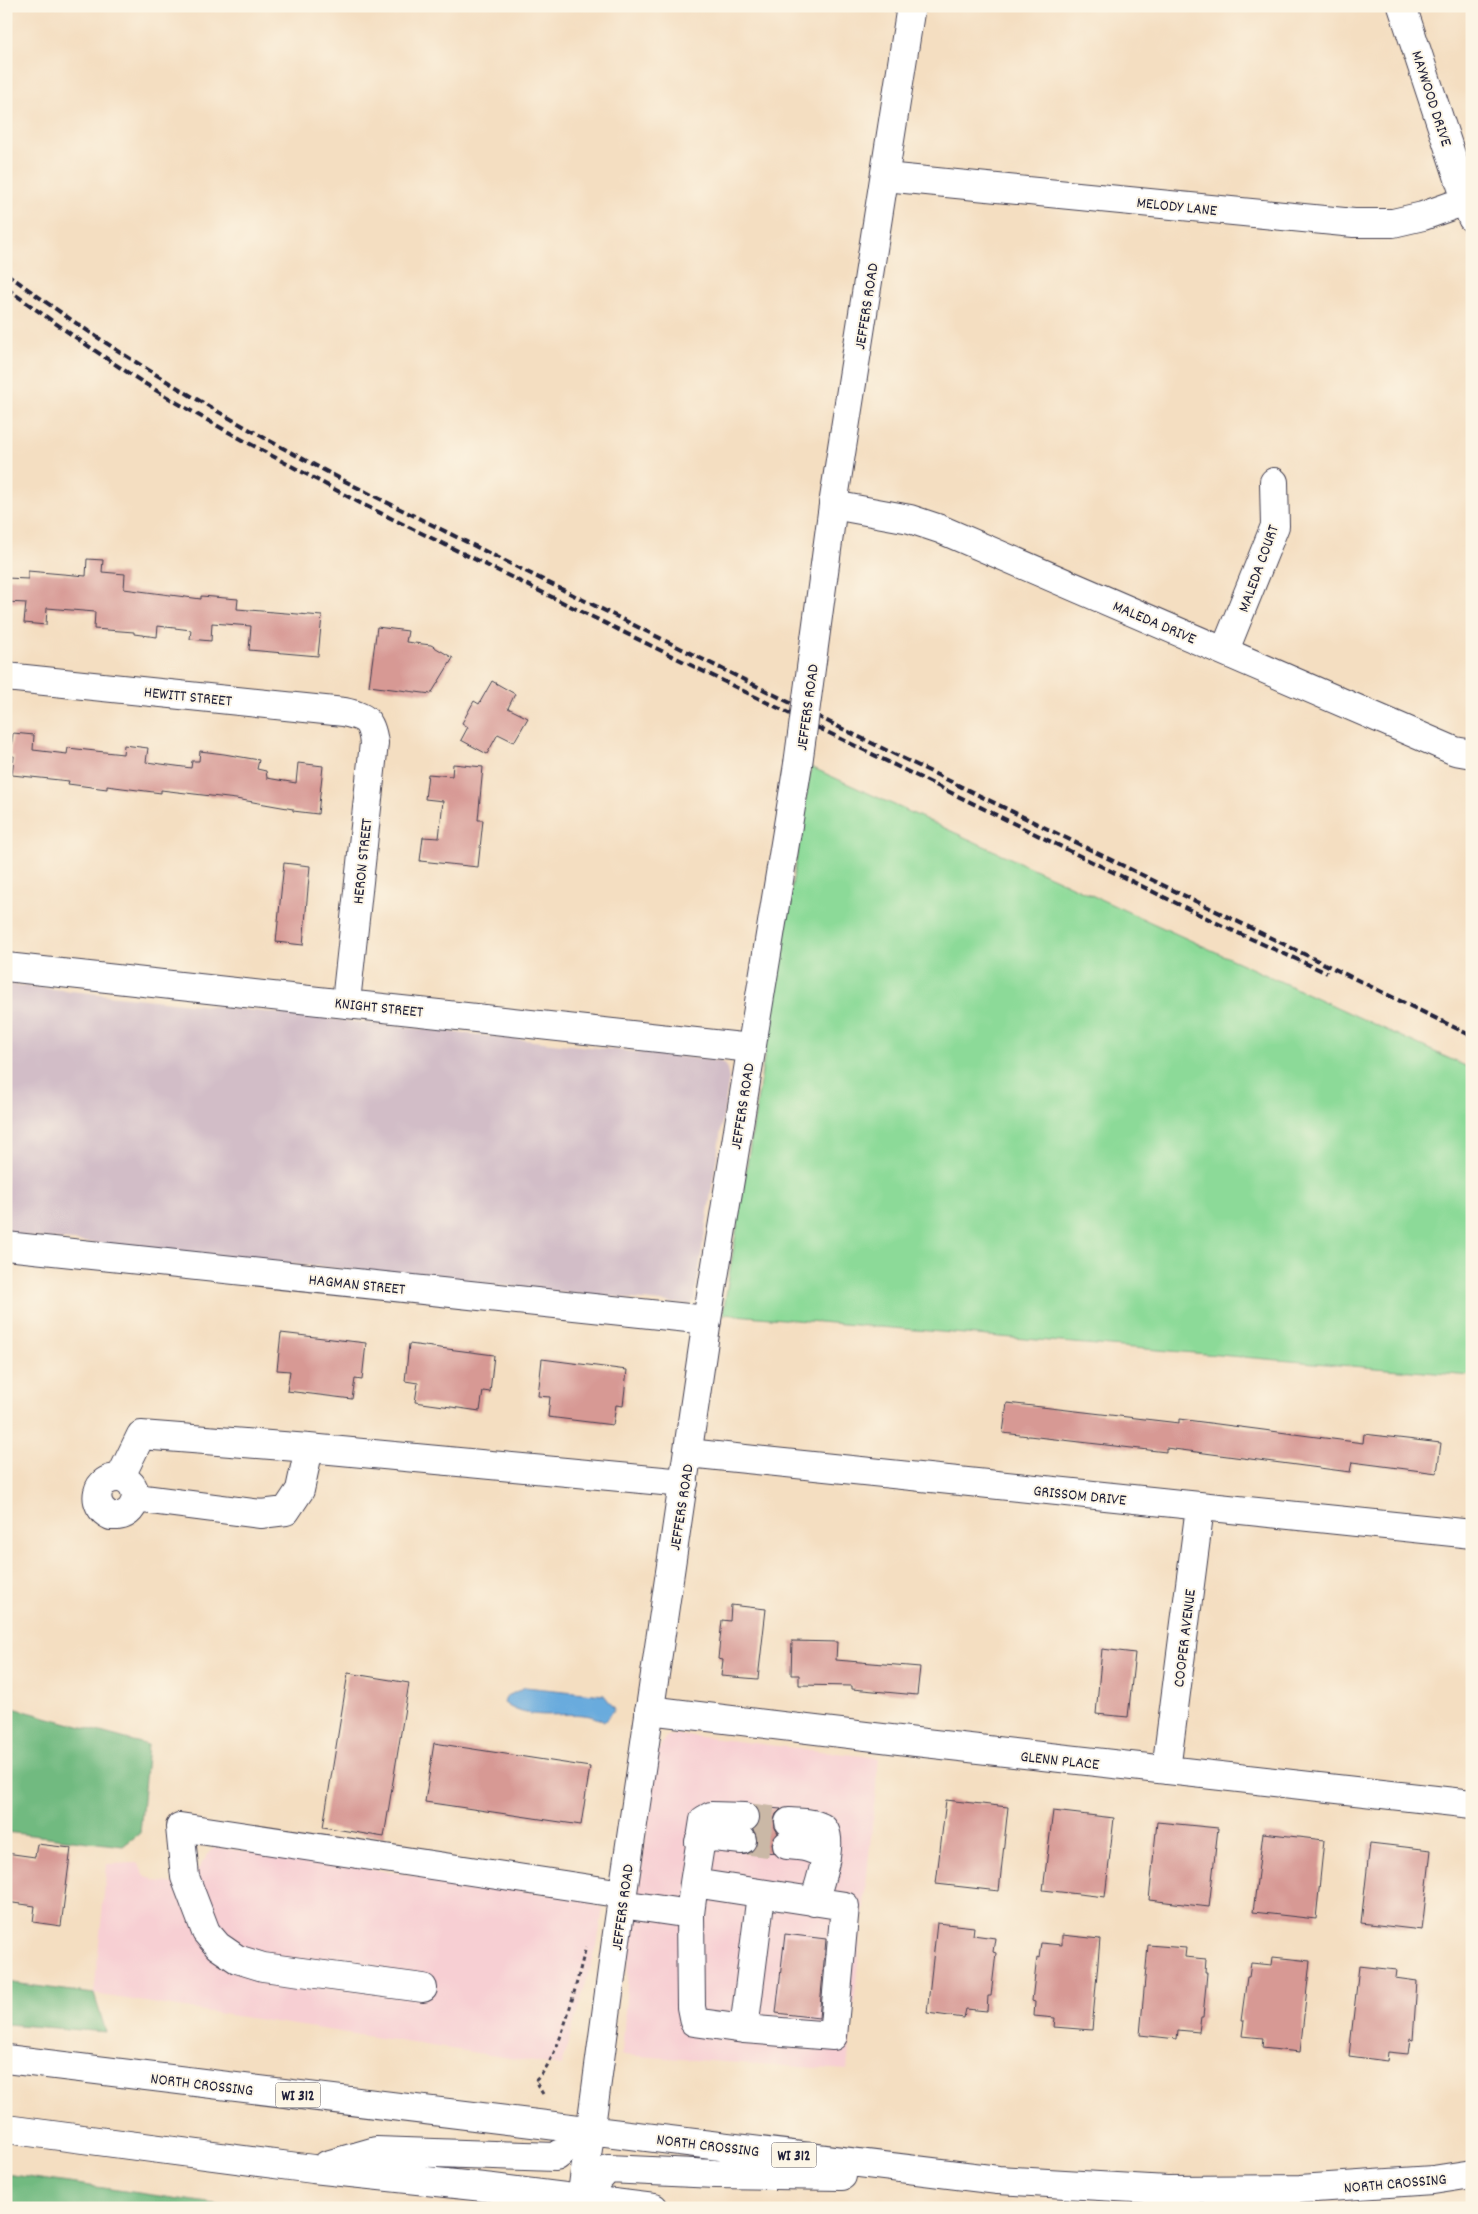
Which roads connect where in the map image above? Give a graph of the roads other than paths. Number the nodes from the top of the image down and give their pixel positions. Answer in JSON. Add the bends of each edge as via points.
{"nodes":[{"id":1,"x":911,"y":6,"type":"edge"},
{"id":2,"x":1402,"y":6,"type":"edge"},
{"id":3,"x":885,"y":177,"type":"junction"},
{"id":4,"x":1469,"y":210,"type":"edge"},
{"id":5,"x":1274,"y":482,"type":"dead end"},
{"id":6,"x":833,"y":505,"type":"junction"},
{"id":7,"x":1225,"y":650,"type":"junction"},
{"id":8,"x":6,"y":677,"type":"edge"},
{"id":9,"x":367,"y":720,"type":"joint"},
{"id":10,"x":1472,"y":754,"type":"edge"},
{"id":11,"x":6,"y":967,"type":"edge"},
{"id":12,"x":346,"y":1002,"type":"junction"},
{"id":13,"x":751,"y":1048,"type":"junction"},
{"id":14,"x":6,"y":1246,"type":"edge"},
{"id":15,"x":707,"y":1320,"type":"junction"},
{"id":16,"x":309,"y":1448,"type":"junction"},
{"id":17,"x":688,"y":1453,"type":"junction"},
{"id":18,"x":684,"y":1483,"type":"junction"},
{"id":19,"x":1200,"y":1507,"type":"junction"},
{"id":20,"x":1472,"y":1534,"type":"edge"},
{"id":21,"x":649,"y":1710,"type":"junction"},
{"id":22,"x":1166,"y":1770,"type":"junction"},
{"id":23,"x":1472,"y":1804,"type":"edge"},
{"id":24,"x":744,"y":1828,"type":"tunnel mouth"},
{"id":25,"x":788,"y":1834,"type":"tunnel mouth"},
{"id":26,"x":694,"y":1883,"type":"junction"},
{"id":27,"x":761,"y":1894,"type":"junction"},
{"id":28,"x":622,"y":1899,"type":"junction"},
{"id":29,"x":814,"y":1902,"type":"junction"},
{"id":30,"x":690,"y":1914,"type":"junction"},
{"id":31,"x":423,"y":1988,"type":"dead end"},
{"id":32,"x":744,"y":2029,"type":"junction"},
{"id":33,"x":6,"y":2059,"type":"edge"},
{"id":34,"x":6,"y":2129,"type":"edge"},
{"id":35,"x":590,"y":2131,"type":"junction"},
{"id":36,"x":313,"y":2169,"type":"junction"},
{"id":37,"x":1472,"y":2174,"type":"edge"},
{"id":38,"x":998,"y":2180,"type":"junction"},
{"id":39,"x":493,"y":2188,"type":"junction"},
{"id":40,"x":580,"y":2203,"type":"edge"},
{"id":41,"x":514,"y":2208,"type":"edge"},
{"id":42,"x":650,"y":2208,"type":"edge"}],
"edges":[{"from":1,"to":3,"type":"street","name":"JEFFERS ROAD"},
{"from":2,"to":4,"type":"street","name":"MAYWOOD DRIVE"},
{"from":3,"to":4,"type":"street","name":"MELODY LANE","via":[[1354,223],[1393,223]]},
{"from":3,"to":6,"type":"street","name":"JEFFERS ROAD"},
{"from":5,"to":7,"type":"street","name":"MALEDA COURT","via":[[1276,526]]},
{"from":6,"to":7,"type":"street","name":"MALEDA DRIVE","via":[[910,519],[940,529]]},
{"from":6,"to":13,"type":"street","name":"JEFFERS ROAD","bridge":true,"via":[[798,764]]},
{"from":7,"to":10,"type":"street","name":"MALEDA DRIVE","via":[[1455,751]]},
{"from":8,"to":9,"type":"street","name":"HEWITT STREET","via":[[344,712]]},
{"from":9,"to":12,"type":"street","name":"HERON STREET","via":[[373,731],[374,743]]},
{"from":11,"to":12,"type":"street","name":"KNIGHT STREET"},
{"from":12,"to":13,"type":"street","name":"KNIGHT STREET"},
{"from":13,"to":15,"type":"street","name":"JEFFERS ROAD"},
{"from":14,"to":15,"type":"street","name":"HAGMAN STREET"},
{"from":15,"to":17,"type":"street","name":"JEFFERS ROAD"},
{"from":16,"to":16,"type":"street","via":[[141,1436],[128,1488],[261,1514],[286,1511],[300,1490]]},
{"from":16,"to":18,"type":"street"},
{"from":17,"to":18,"type":"street","name":"JEFFERS ROAD"},
{"from":17,"to":19,"type":"street","name":"GRISSOM DRIVE"},
{"from":18,"to":21,"type":"street","name":"JEFFERS ROAD"},
{"from":19,"to":20,"type":"street","name":"GRISSOM DRIVE"},
{"from":19,"to":22,"type":"street","name":"COOPER AVENUE"},
{"from":21,"to":22,"type":"street","name":"GLENN PLACE"},
{"from":21,"to":28,"type":"street","name":"JEFFERS ROAD"},
{"from":22,"to":23,"type":"street","name":"GLENN PLACE"},
{"from":24,"to":26,"type":"street","via":[[711,1816],[704,1820]]},
{"from":25,"to":29,"type":"street","via":[[823,1828],[828,1835],[826,1857]]},
{"from":26,"to":27,"type":"street"},
{"from":26,"to":30,"type":"street"},
{"from":27,"to":29,"type":"street"},
{"from":27,"to":32,"type":"street"},
{"from":28,"to":30,"type":"street"},
{"from":28,"to":31,"type":"street","via":[[180,1827],[185,1877],[206,1932],[218,1946],[237,1959],[263,1967]]},
{"from":28,"to":35,"type":"street","name":"JEFFERS ROAD"},
{"from":29,"to":32,"type":"street","via":[[845,1906],[834,2036]]},
{"from":30,"to":32,"type":"street","via":[[694,2022]]},
{"from":33,"to":35,"type":"street","name":"NORTH CROSSING","number":"WI 312"},
{"from":34,"to":36,"type":"street"},
{"from":35,"to":36,"type":"street","via":[[556,2157],[376,2151]]},
{"from":35,"to":38,"type":"street","name":"NORTH CROSSING","number":"WI 312"},
{"from":35,"to":40,"type":"street","name":"JEFFERS ROAD"},
{"from":36,"to":39,"type":"street"},
{"from":37,"to":38,"type":"street","name":"NORTH CROSSING","number":"WI 312","via":[[1433,2180],[1290,2190],[1167,2190]]},
{"from":38,"to":40,"type":"street","via":[[608,2169]]},
{"from":39,"to":40,"type":"street"},
{"from":39,"to":41,"type":"street"},
{"from":40,"to":42,"type":"street"}]}
